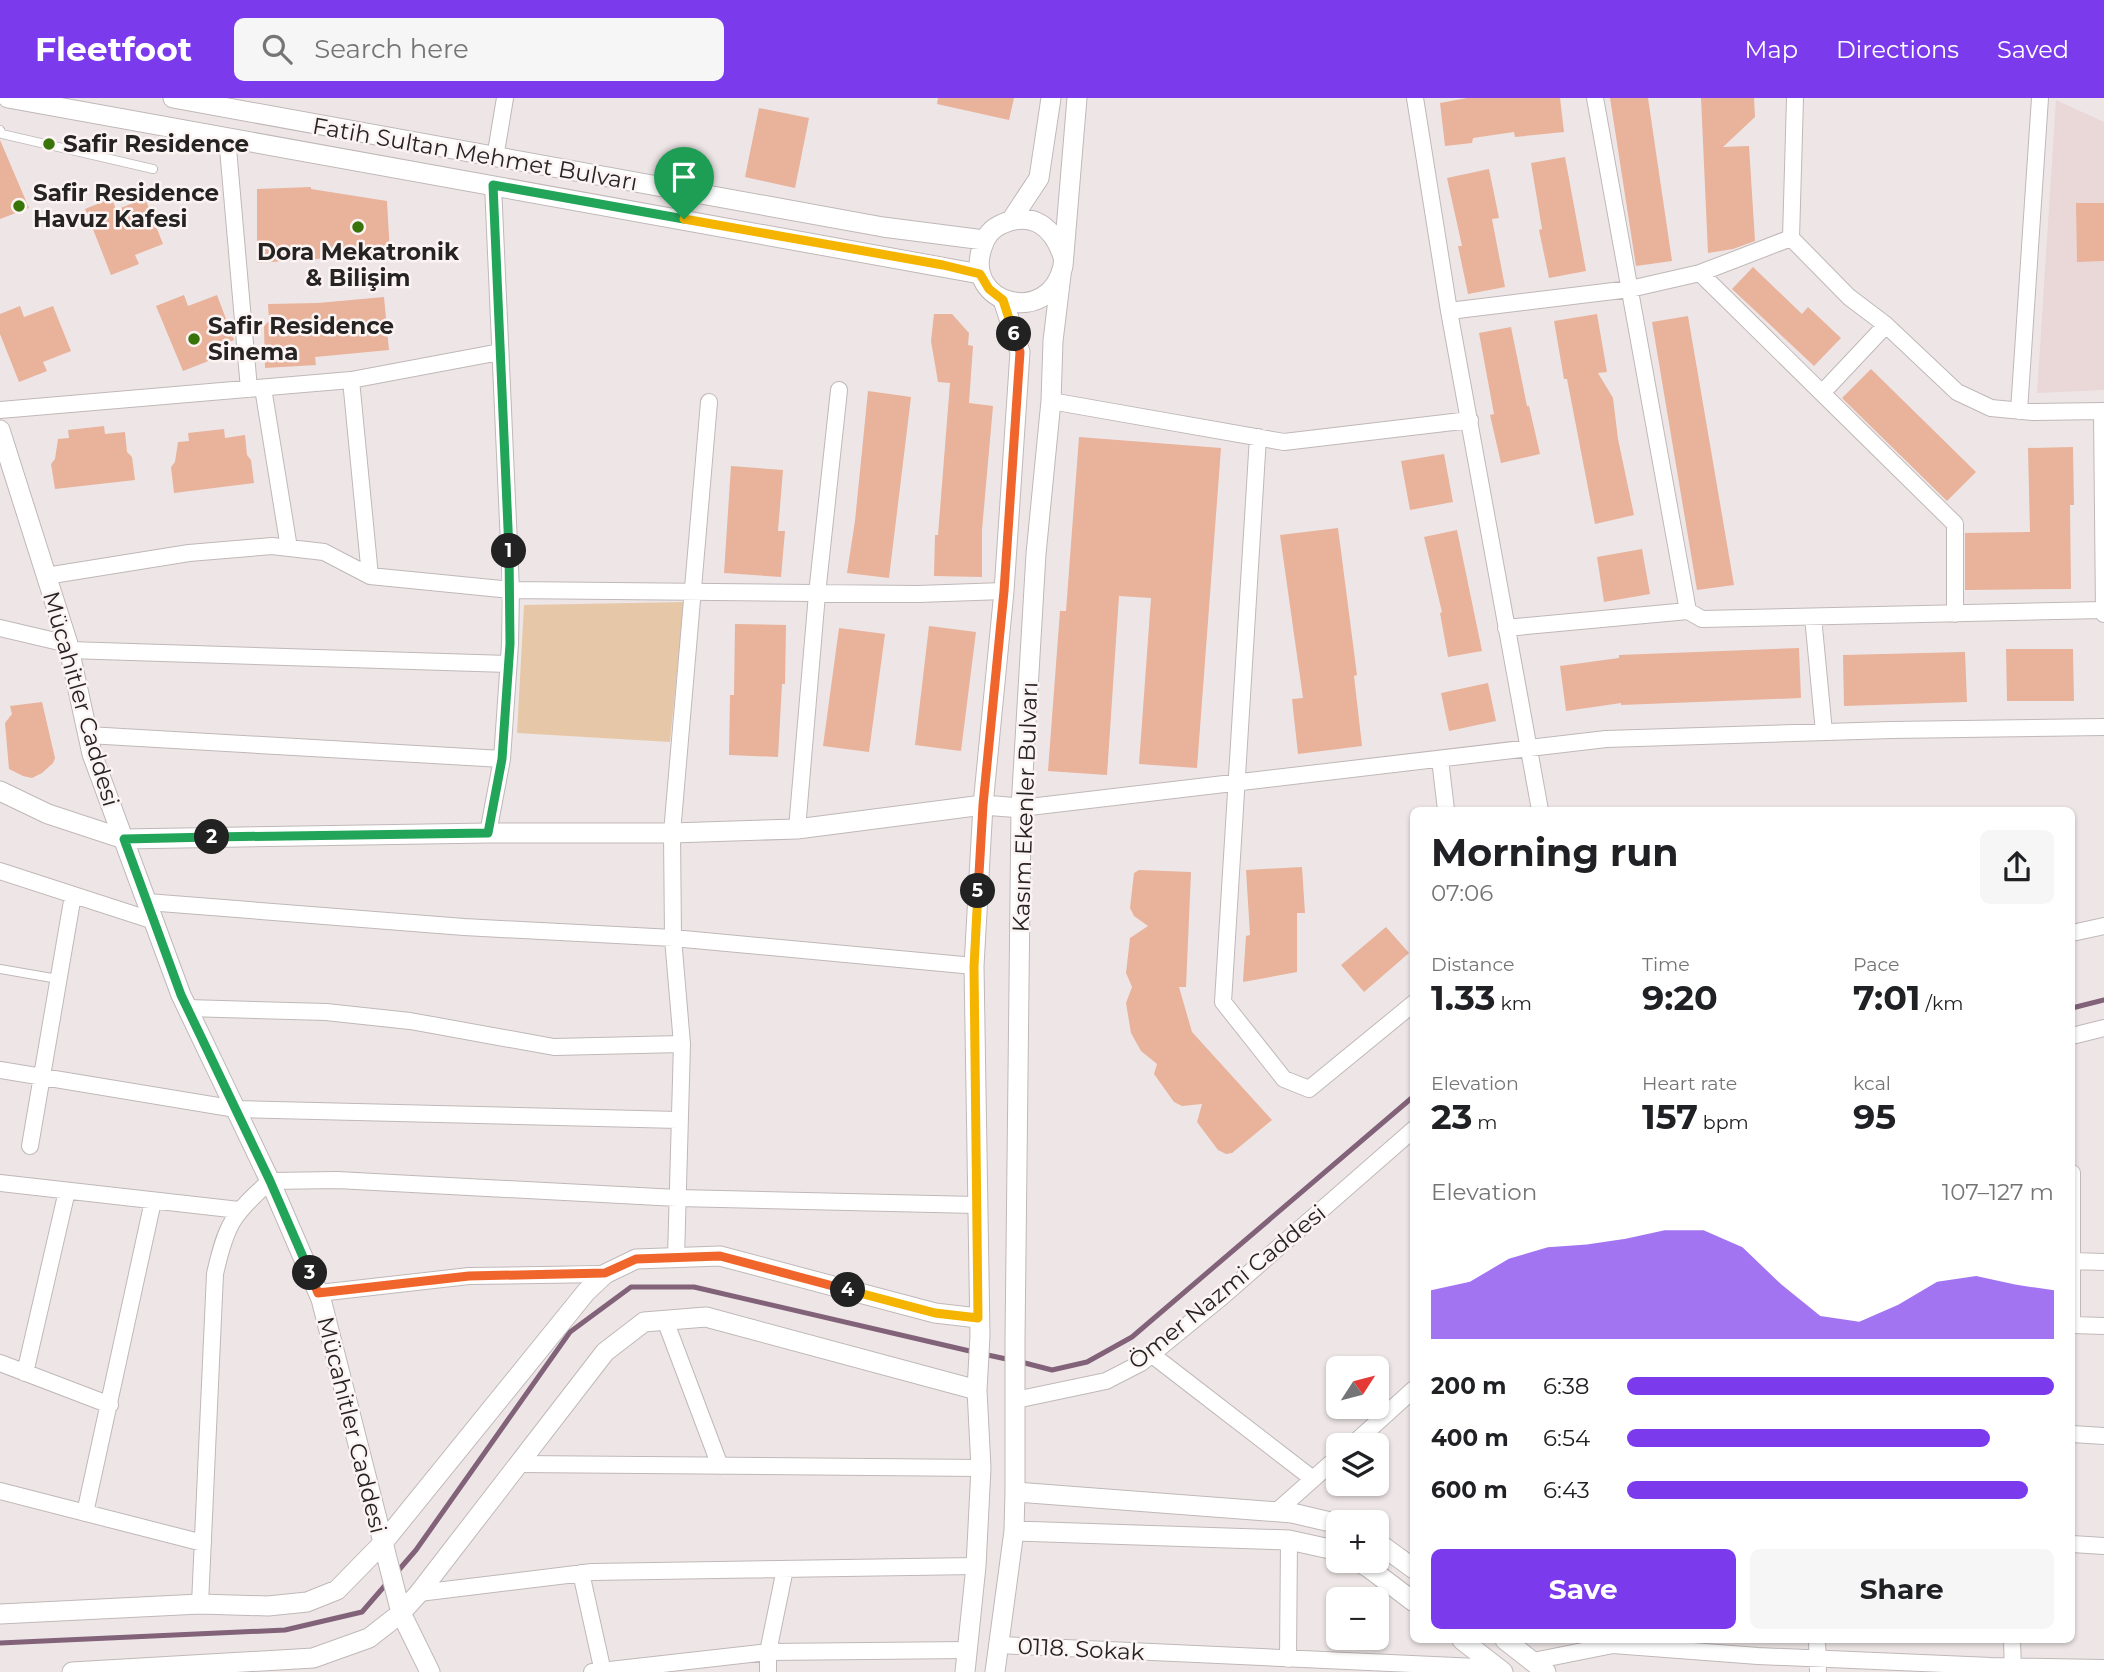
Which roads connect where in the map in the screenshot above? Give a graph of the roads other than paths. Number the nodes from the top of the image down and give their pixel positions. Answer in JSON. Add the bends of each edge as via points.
{"nodes":[{"id":1,"x":8,"y":98,"type":"edge"},
{"id":2,"x":173,"y":98,"type":"edge"},
{"id":3,"x":505,"y":98,"type":"edge"},
{"id":4,"x":1051,"y":98,"type":"edge"},
{"id":5,"x":1077,"y":98,"type":"edge"},
{"id":6,"x":1415,"y":98,"type":"edge"},
{"id":7,"x":1595,"y":98,"type":"edge"},
{"id":8,"x":1795,"y":98,"type":"edge"},
{"id":9,"x":2039,"y":98,"type":"edge"},
{"id":10,"x":0,"y":130,"type":"edge"},
{"id":11,"x":227,"y":137,"type":"junction"},
{"id":12,"x":495,"y":158,"type":"junction"},
{"id":13,"x":153,"y":169,"type":"dead end"},
{"id":14,"x":493,"y":185,"type":"junction"},
{"id":15,"x":1012,"y":219,"type":"junction"},
{"id":16,"x":1791,"y":238,"type":"junction"},
{"id":17,"x":984,"y":240,"type":"junction"},
{"id":18,"x":1062,"y":266,"type":"junction"},
{"id":19,"x":1700,"y":273,"type":"junction"},
{"id":20,"x":980,"y":274,"type":"junction"},
{"id":21,"x":1630,"y":289,"type":"junction"},
{"id":22,"x":1003,"y":300,"type":"junction"},
{"id":23,"x":1449,"y":311,"type":"junction"},
{"id":24,"x":1886,"y":326,"type":"junction"},
{"id":25,"x":500,"y":352,"type":"junction"},
{"id":26,"x":351,"y":380,"type":"junction"},
{"id":27,"x":256,"y":388,"type":"junction"},
{"id":28,"x":839,"y":390,"type":"dead end"},
{"id":29,"x":1822,"y":393,"type":"junction"},
{"id":30,"x":1051,"y":401,"type":"junction"},
{"id":31,"x":709,"y":402,"type":"dead end"},
{"id":32,"x":0,"y":410,"type":"edge"},
{"id":33,"x":2019,"y":411,"type":"junction"},
{"id":34,"x":2103,"y":411,"type":"edge"},
{"id":35,"x":1470,"y":420,"type":"junction"},
{"id":36,"x":0,"y":430,"type":"edge"},
{"id":37,"x":1258,"y":437,"type":"junction"},
{"id":38,"x":289,"y":548,"type":"junction"},
{"id":39,"x":46,"y":576,"type":"junction"},
{"id":40,"x":370,"y":576,"type":"junction"},
{"id":41,"x":511,"y":590,"type":"junction"},
{"id":42,"x":1004,"y":591,"type":"junction"},
{"id":43,"x":693,"y":592,"type":"junction"},
{"id":44,"x":817,"y":594,"type":"junction"},
{"id":45,"x":1688,"y":611,"type":"junction"},
{"id":46,"x":2104,"y":612,"type":"edge"},
{"id":47,"x":1955,"y":614,"type":"junction"},
{"id":48,"x":1813,"y":617,"type":"junction"},
{"id":49,"x":0,"y":628,"type":"edge"},
{"id":50,"x":1506,"y":628,"type":"junction"},
{"id":51,"x":68,"y":647,"type":"junction"},
{"id":52,"x":508,"y":664,"type":"junction"},
{"id":53,"x":2104,"y":726,"type":"edge"},
{"id":54,"x":1824,"y":732,"type":"junction"},
{"id":55,"x":88,"y":735,"type":"junction"},
{"id":56,"x":1528,"y":749,"type":"junction"},
{"id":57,"x":502,"y":759,"type":"junction"},
{"id":58,"x":1440,"y":759,"type":"junction"},
{"id":59,"x":1237,"y":781,"type":"junction"},
{"id":60,"x":0,"y":791,"type":"edge"},
{"id":61,"x":983,"y":805,"type":"junction"},
{"id":62,"x":1446,"y":807,"type":"edge"},
{"id":63,"x":1539,"y":807,"type":"edge"},
{"id":64,"x":1021,"y":808,"type":"junction"},
{"id":65,"x":797,"y":829,"type":"junction"},
{"id":66,"x":488,"y":833,"type":"junction"},
{"id":67,"x":672,"y":833,"type":"junction"},
{"id":68,"x":124,"y":839,"type":"junction"},
{"id":69,"x":0,"y":871,"type":"edge"},
{"id":70,"x":73,"y":895,"type":"junction"},
{"id":71,"x":150,"y":912,"type":"junction"},
{"id":72,"x":2104,"y":926,"type":"edge"},
{"id":73,"x":2075,"y":932,"type":"edge"},
{"id":74,"x":673,"y":938,"type":"junction"},
{"id":75,"x":974,"y":967,"type":"junction"},
{"id":76,"x":0,"y":970,"type":"edge"},
{"id":77,"x":58,"y":979,"type":"junction"},
{"id":78,"x":1410,"y":1006,"type":"edge"},
{"id":79,"x":187,"y":1008,"type":"junction"},
{"id":80,"x":2104,"y":1028,"type":"edge"},
{"id":81,"x":2075,"y":1035,"type":"edge"},
{"id":82,"x":682,"y":1044,"type":"junction"},
{"id":83,"x":0,"y":1070,"type":"edge"},
{"id":84,"x":41,"y":1076,"type":"junction"},
{"id":85,"x":236,"y":1109,"type":"junction"},
{"id":86,"x":680,"y":1120,"type":"junction"},
{"id":87,"x":1410,"y":1132,"type":"edge"},
{"id":88,"x":30,"y":1146,"type":"dead end"},
{"id":89,"x":270,"y":1181,"type":"junction"},
{"id":90,"x":0,"y":1183,"type":"edge"},
{"id":91,"x":67,"y":1191,"type":"junction"},
{"id":92,"x":677,"y":1198,"type":"junction"},
{"id":93,"x":153,"y":1200,"type":"junction"},
{"id":94,"x":976,"y":1205,"type":"junction"},
{"id":95,"x":239,"y":1210,"type":"junction"},
{"id":96,"x":676,"y":1258,"type":"junction"},
{"id":97,"x":2075,"y":1261,"type":"edge"},
{"id":98,"x":2104,"y":1262,"type":"edge"},
{"id":99,"x":605,"y":1273,"type":"junction"},
{"id":100,"x":318,"y":1293,"type":"junction"},
{"id":101,"x":666,"y":1320,"type":"junction"},
{"id":102,"x":2075,"y":1325,"type":"edge"},
{"id":103,"x":2104,"y":1325,"type":"edge"},
{"id":104,"x":979,"y":1327,"type":"junction"},
{"id":105,"x":1152,"y":1354,"type":"junction"},
{"id":106,"x":0,"y":1363,"type":"edge"},
{"id":107,"x":25,"y":1373,"type":"junction"},
{"id":108,"x":977,"y":1382,"type":"junction"},
{"id":109,"x":1410,"y":1393,"type":"edge"},
{"id":110,"x":1016,"y":1395,"type":"junction"},
{"id":111,"x":110,"y":1405,"type":"junction"},
{"id":112,"x":1365,"y":1433,"type":"edge"},
{"id":113,"x":2075,"y":1434,"type":"edge"},
{"id":114,"x":2104,"y":1436,"type":"edge"},
{"id":115,"x":519,"y":1464,"type":"junction"},
{"id":116,"x":720,"y":1466,"type":"junction"},
{"id":117,"x":981,"y":1468,"type":"junction"},
{"id":118,"x":1326,"y":1468,"type":"edge"},
{"id":119,"x":1313,"y":1479,"type":"junction"},
{"id":120,"x":0,"y":1491,"type":"edge"},
{"id":121,"x":1015,"y":1492,"type":"junction"},
{"id":122,"x":85,"y":1513,"type":"junction"},
{"id":123,"x":1276,"y":1513,"type":"junction"},
{"id":124,"x":1326,"y":1521,"type":"edge"},
{"id":125,"x":1014,"y":1531,"type":"junction"},
{"id":126,"x":1289,"y":1539,"type":"junction"},
{"id":127,"x":203,"y":1543,"type":"junction"},
{"id":128,"x":382,"y":1544,"type":"junction"},
{"id":129,"x":2075,"y":1544,"type":"edge"},
{"id":130,"x":2104,"y":1546,"type":"edge"},
{"id":131,"x":1326,"y":1548,"type":"edge"},
{"id":132,"x":1389,"y":1551,"type":"edge"},
{"id":133,"x":976,"y":1566,"type":"junction"},
{"id":134,"x":1410,"y":1566,"type":"edge"},
{"id":135,"x":785,"y":1569,"type":"junction"},
{"id":136,"x":581,"y":1573,"type":"junction"},
{"id":137,"x":1374,"y":1573,"type":"edge"},
{"id":138,"x":419,"y":1593,"type":"junction"},
{"id":139,"x":1410,"y":1599,"type":"edge"},
{"id":140,"x":201,"y":1604,"type":"junction"},
{"id":141,"x":401,"y":1613,"type":"junction"},
{"id":142,"x":0,"y":1614,"type":"edge"},
{"id":143,"x":1466,"y":1643,"type":"edge"},
{"id":144,"x":1509,"y":1643,"type":"edge"},
{"id":145,"x":1610,"y":1643,"type":"edge"},
{"id":146,"x":1622,"y":1643,"type":"edge"},
{"id":147,"x":1817,"y":1643,"type":"edge"},
{"id":148,"x":2012,"y":1643,"type":"edge"},
{"id":149,"x":999,"y":1645,"type":"junction"},
{"id":150,"x":967,"y":1650,"type":"junction"},
{"id":151,"x":768,"y":1652,"type":"junction"},
{"id":152,"x":1288,"y":1659,"type":"junction"},
{"id":153,"x":1818,"y":1665,"type":"edge"},
{"id":154,"x":291,"y":1666,"type":"edge"},
{"id":155,"x":1539,"y":1667,"type":"edge"},
{"id":156,"x":2104,"y":1668,"type":"edge"},
{"id":157,"x":2013,"y":1669,"type":"edge"},
{"id":158,"x":1501,"y":1670,"type":"edge"},
{"id":159,"x":98,"y":1671,"type":"edge"},
{"id":160,"x":599,"y":1671,"type":"edge"},
{"id":161,"x":72,"y":1672,"type":"edge"},
{"id":162,"x":430,"y":1672,"type":"edge"},
{"id":163,"x":768,"y":1672,"type":"edge"},
{"id":164,"x":965,"y":1672,"type":"edge"},
{"id":165,"x":995,"y":1672,"type":"edge"}],
"edges":[{"from":1,"to":11,"type":"street","name":"Fatih Sultan Mehmet Bulvarı"},
{"from":2,"to":12,"type":"street","name":"Fatih Sultan Mehmet Bulvarı"},
{"from":3,"to":12,"type":"street"},
{"from":4,"to":15,"type":"street","via":[[1039,178]]},
{"from":5,"to":18,"type":"street","name":"Kasım Ekenler Bulvarı"},
{"from":6,"to":23,"type":"street"},
{"from":7,"to":21,"type":"street"},
{"from":8,"to":16,"type":"street"},
{"from":9,"to":33,"type":"street"},
{"from":10,"to":13,"type":"lane"},
{"from":11,"to":14,"type":"street","name":"Fatih Sultan Mehmet Bulvarı"},
{"from":11,"to":27,"type":"street"},
{"from":12,"to":17,"type":"street","name":"Fatih Sultan Mehmet Bulvarı","via":[[883,228]]},
{"from":14,"to":20,"type":"street","name":"Fatih Sultan Mehmet Bulvarı"},
{"from":14,"to":25,"type":"street"},
{"from":15,"to":17,"type":"street","via":[[996,226]]},
{"from":15,"to":18,"type":"street","via":[[1046,227],[1058,240]]},
{"from":16,"to":19,"type":"street"},
{"from":16,"to":24,"type":"street","via":[[1849,297]]},
{"from":17,"to":20,"type":"street"},
{"from":18,"to":22,"type":"street","via":[[1052,290],[1038,300],[1020,304]]},
{"from":18,"to":30,"type":"street","name":"Kasım Ekenler Bulvarı"},
{"from":19,"to":21,"type":"street"},
{"from":19,"to":29,"type":"street"},
{"from":20,"to":22,"type":"street"},
{"from":21,"to":23,"type":"street"},
{"from":21,"to":45,"type":"street"},
{"from":22,"to":42,"type":"street","name":"Kasım Ekenler Bulvarı","via":[[1020,352]]},
{"from":23,"to":35,"type":"street"},
{"from":24,"to":29,"type":"street"},
{"from":24,"to":33,"type":"street","via":[[1957,392],[1991,408]]},
{"from":25,"to":26,"type":"street"},
{"from":25,"to":41,"type":"street"},
{"from":26,"to":27,"type":"street"},
{"from":26,"to":40,"type":"street"},
{"from":27,"to":32,"type":"street"},
{"from":27,"to":38,"type":"street"},
{"from":28,"to":44,"type":"street"},
{"from":29,"to":47,"type":"street","via":[[1955,524]]},
{"from":30,"to":37,"type":"street"},
{"from":30,"to":64,"type":"street","name":"Kasım Ekenler Bulvarı","via":[[1036,554]]},
{"from":31,"to":43,"type":"street"},
{"from":33,"to":34,"type":"street"},
{"from":34,"to":46,"type":"street"},
{"from":35,"to":37,"type":"street","via":[[1284,442]]},
{"from":35,"to":50,"type":"street"},
{"from":36,"to":39,"type":"street","name":"Mücahitler Caddesi"},
{"from":37,"to":59,"type":"street"},
{"from":38,"to":39,"type":"street","via":[[188,553]]},
{"from":38,"to":40,"type":"street","via":[[324,552]]},
{"from":39,"to":51,"type":"street","name":"Mücahitler Caddesi"},
{"from":40,"to":41,"type":"street"},
{"from":41,"to":43,"type":"street"},
{"from":41,"to":52,"type":"street"},
{"from":42,"to":44,"type":"street"},
{"from":42,"to":61,"type":"street","name":"Kasım Ekenler Bulvarı"},
{"from":43,"to":44,"type":"street"},
{"from":43,"to":67,"type":"street"},
{"from":44,"to":65,"type":"street"},
{"from":45,"to":48,"type":"street","via":[[1702,619]]},
{"from":45,"to":50,"type":"street"},
{"from":46,"to":47,"type":"street"},
{"from":47,"to":48,"type":"street"},
{"from":48,"to":54,"type":"street"},
{"from":49,"to":51,"type":"street"},
{"from":50,"to":56,"type":"street"},
{"from":51,"to":52,"type":"street"},
{"from":51,"to":55,"type":"street","name":"Mücahitler Caddesi"},
{"from":52,"to":57,"type":"street"},
{"from":53,"to":54,"type":"street"},
{"from":54,"to":56,"type":"street","via":[[1606,740]]},
{"from":55,"to":57,"type":"street"},
{"from":55,"to":68,"type":"street","name":"Mücahitler Caddesi"},
{"from":56,"to":58,"type":"street"},
{"from":56,"to":63,"type":"street"},
{"from":57,"to":66,"type":"street"},
{"from":58,"to":59,"type":"street"},
{"from":58,"to":62,"type":"street"},
{"from":59,"to":64,"type":"street"},
{"from":59,"to":78,"type":"street","via":[[1223,1002],[1284,1079],[1309,1089]]},
{"from":60,"to":68,"type":"street","via":[[48,814]]},
{"from":61,"to":64,"type":"street"},
{"from":61,"to":65,"type":"street"},
{"from":61,"to":75,"type":"street","name":"Kasım Ekenler Bulvarı"},
{"from":64,"to":110,"type":"street","name":"Kasım Ekenler Bulvarı"},
{"from":65,"to":67,"type":"street"},
{"from":66,"to":67,"type":"street"},
{"from":66,"to":68,"type":"street"},
{"from":67,"to":74,"type":"street"},
{"from":68,"to":71,"type":"street","name":"Mücahitler Caddesi"},
{"from":69,"to":70,"type":"street"},
{"from":70,"to":71,"type":"street"},
{"from":70,"to":77,"type":"street"},
{"from":71,"to":74,"type":"street"},
{"from":71,"to":79,"type":"street","name":"Mücahitler Caddesi"},
{"from":72,"to":73,"type":"street"},
{"from":74,"to":75,"type":"street"},
{"from":74,"to":82,"type":"street"},
{"from":75,"to":94,"type":"street","name":"Kasım Ekenler Bulvarı"},
{"from":76,"to":77,"type":"lane"},
{"from":77,"to":84,"type":"street"},
{"from":79,"to":82,"type":"street","via":[[326,1012],[410,1021],[554,1047]]},
{"from":79,"to":85,"type":"street","name":"Mücahitler Caddesi"},
{"from":80,"to":81,"type":"street"},
{"from":82,"to":86,"type":"street"},
{"from":83,"to":84,"type":"street"},
{"from":84,"to":85,"type":"street"},
{"from":84,"to":88,"type":"street"},
{"from":85,"to":86,"type":"street"},
{"from":85,"to":89,"type":"street","name":"Mücahitler Caddesi"},
{"from":86,"to":92,"type":"street"},
{"from":87,"to":105,"type":"street","name":"Ömer Nazmi Caddesi"},
{"from":89,"to":92,"type":"street","via":[[337,1180]]},
{"from":89,"to":95,"type":"street"},
{"from":89,"to":100,"type":"street","name":"Mücahitler Caddesi"},
{"from":90,"to":91,"type":"street"},
{"from":91,"to":93,"type":"street"},
{"from":91,"to":107,"type":"street"},
{"from":92,"to":94,"type":"street"},
{"from":92,"to":96,"type":"street"},
{"from":93,"to":95,"type":"street"},
{"from":93,"to":111,"type":"street"},
{"from":94,"to":104,"type":"street","name":"Kasım Ekenler Bulvarı"},
{"from":95,"to":127,"type":"street","via":[[221,1247],[215,1274]]},
{"from":96,"to":99,"type":"street","via":[[636,1259]]},
{"from":96,"to":104,"type":"street","via":[[720,1256]]},
{"from":97,"to":98,"type":"street"},
{"from":99,"to":100,"type":"street","via":[[469,1276]]},
{"from":99,"to":128,"type":"street"},
{"from":100,"to":128,"type":"street","name":"Mücahitler Caddesi"},
{"from":101,"to":108,"type":"street","via":[[706,1317]]},
{"from":101,"to":115,"type":"street","via":[[644,1322],[605,1352]]},
{"from":101,"to":116,"type":"street"},
{"from":102,"to":103,"type":"street"},
{"from":104,"to":108,"type":"street","name":"Kasım Ekenler Bulvarı"},
{"from":105,"to":110,"type":"street","name":"Ömer Nazmi Caddesi","via":[[1106,1381]]},
{"from":105,"to":119,"type":"street"},
{"from":106,"to":107,"type":"street"},
{"from":107,"to":111,"type":"street"},
{"from":108,"to":117,"type":"street"},
{"from":109,"to":112,"type":"street"},
{"from":110,"to":121,"type":"street"},
{"from":111,"to":122,"type":"street"},
{"from":113,"to":114,"type":"street"},
{"from":115,"to":116,"type":"street"},
{"from":115,"to":138,"type":"street"},
{"from":116,"to":117,"type":"street"},
{"from":117,"to":133,"type":"street"},
{"from":118,"to":119,"type":"street"},
{"from":119,"to":123,"type":"street"},
{"from":120,"to":122,"type":"street"},
{"from":121,"to":123,"type":"street"},
{"from":121,"to":125,"type":"street"},
{"from":122,"to":127,"type":"street"},
{"from":123,"to":124,"type":"street"},
{"from":125,"to":126,"type":"street"},
{"from":125,"to":149,"type":"street"},
{"from":126,"to":131,"type":"street"},
{"from":126,"to":152,"type":"street"},
{"from":127,"to":140,"type":"street"},
{"from":128,"to":140,"type":"street","via":[[337,1590],[307,1602]]},
{"from":128,"to":141,"type":"street","name":"Mücahitler Caddesi"},
{"from":129,"to":130,"type":"street"},
{"from":132,"to":134,"type":"street"},
{"from":133,"to":135,"type":"street"},
{"from":133,"to":150,"type":"street"},
{"from":135,"to":136,"type":"street"},
{"from":135,"to":151,"type":"street"},
{"from":136,"to":138,"type":"street"},
{"from":136,"to":160,"type":"street"},
{"from":137,"to":139,"type":"street"},
{"from":138,"to":141,"type":"street"},
{"from":140,"to":142,"type":"street"},
{"from":141,"to":154,"type":"street","via":[[369,1638]]},
{"from":141,"to":162,"type":"street","name":"Mücahitler Caddesi"},
{"from":143,"to":158,"type":"street"},
{"from":144,"to":155,"type":"street"},
{"from":145,"to":155,"type":"street"},
{"from":146,"to":153,"type":"street"},
{"from":147,"to":153,"type":"street"},
{"from":148,"to":157,"type":"street"},
{"from":149,"to":152,"type":"street","name":"0118. Sokak"},
{"from":149,"to":165,"type":"street"},
{"from":150,"to":151,"type":"street"},
{"from":150,"to":164,"type":"street"},
{"from":151,"to":160,"type":"street"},
{"from":151,"to":163,"type":"street"},
{"from":152,"to":158,"type":"street","name":"0118. Sokak"},
{"from":153,"to":157,"type":"street"},
{"from":154,"to":159,"type":"street"},
{"from":156,"to":157,"type":"street"},
{"from":159,"to":161,"type":"street"}]}
